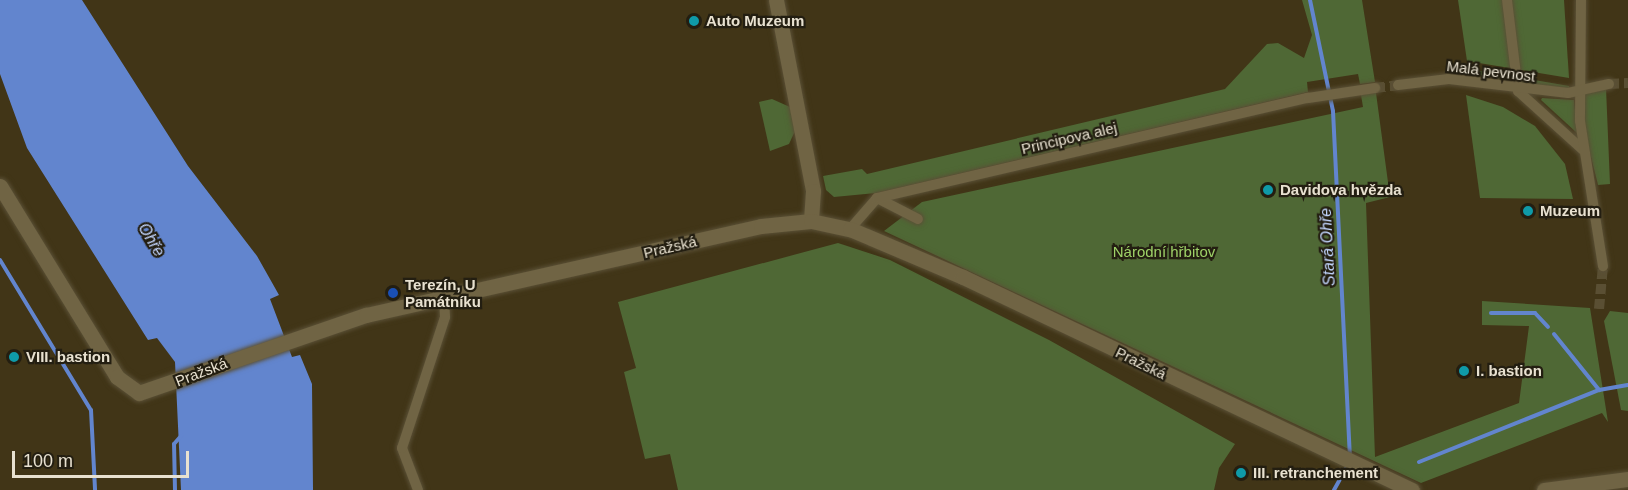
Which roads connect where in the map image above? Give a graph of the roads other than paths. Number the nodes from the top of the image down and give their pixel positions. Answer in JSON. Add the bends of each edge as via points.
{"nodes":[{"id":1,"x":776,"y":0,"type":"edge"},
{"id":2,"x":1508,"y":0,"type":"edge"},
{"id":3,"x":1581,"y":0,"type":"edge"},
{"id":4,"x":1609,"y":84,"type":"tunnel mouth"},
{"id":5,"x":1398,"y":85,"type":"tunnel mouth"},
{"id":6,"x":1375,"y":88,"type":"tunnel mouth"},
{"id":7,"x":1518,"y":91,"type":"junction"},
{"id":8,"x":1580,"y":93,"type":"junction"},
{"id":9,"x":1583,"y":150,"type":"junction"},
{"id":10,"x":0,"y":186,"type":"edge"},
{"id":11,"x":877,"y":198,"type":"junction"},
{"id":12,"x":918,"y":219,"type":"dead end"},
{"id":13,"x":811,"y":221,"type":"junction"},
{"id":14,"x":850,"y":229,"type":"junction"},
{"id":15,"x":1603,"y":266,"type":"tunnel mouth"},
{"id":16,"x":444,"y":297,"type":"junction"},
{"id":17,"x":1628,"y":479,"type":"edge"},
{"id":18,"x":418,"y":490,"type":"edge"},
{"id":19,"x":1412,"y":490,"type":"edge"},
{"id":20,"x":1544,"y":490,"type":"edge"}],
"edges":[{"from":1,"to":13,"type":"main road","via":[[813,191]]},
{"from":2,"to":7,"type":"street"},
{"from":3,"to":8,"type":"street"},
{"from":4,"to":8,"type":"street","name":"Malá pevnost"},
{"from":5,"to":7,"type":"street","name":"Malá pevnost","via":[[1449,79]]},
{"from":6,"to":11,"type":"street","name":"Principova alej","via":[[1308,98]]},
{"from":7,"to":8,"type":"street","name":"Malá pevnost"},
{"from":7,"to":9,"type":"street"},
{"from":8,"to":9,"type":"street"},
{"from":9,"to":15,"type":"street"},
{"from":10,"to":16,"type":"main road","name":"Pražská","via":[[117,377],[130,390],[154,390],[299,335]]},
{"from":11,"to":12,"type":"street"},
{"from":11,"to":14,"type":"street"},
{"from":13,"to":14,"type":"main road","name":"Pražská"},
{"from":13,"to":16,"type":"main road","name":"Pražská","via":[[761,226]]},
{"from":14,"to":19,"type":"main road","name":"Pražská","via":[[963,277]]},
{"from":16,"to":18,"type":"street","via":[[445,317],[402,448]]},
{"from":17,"to":20,"type":"main road"}]}
